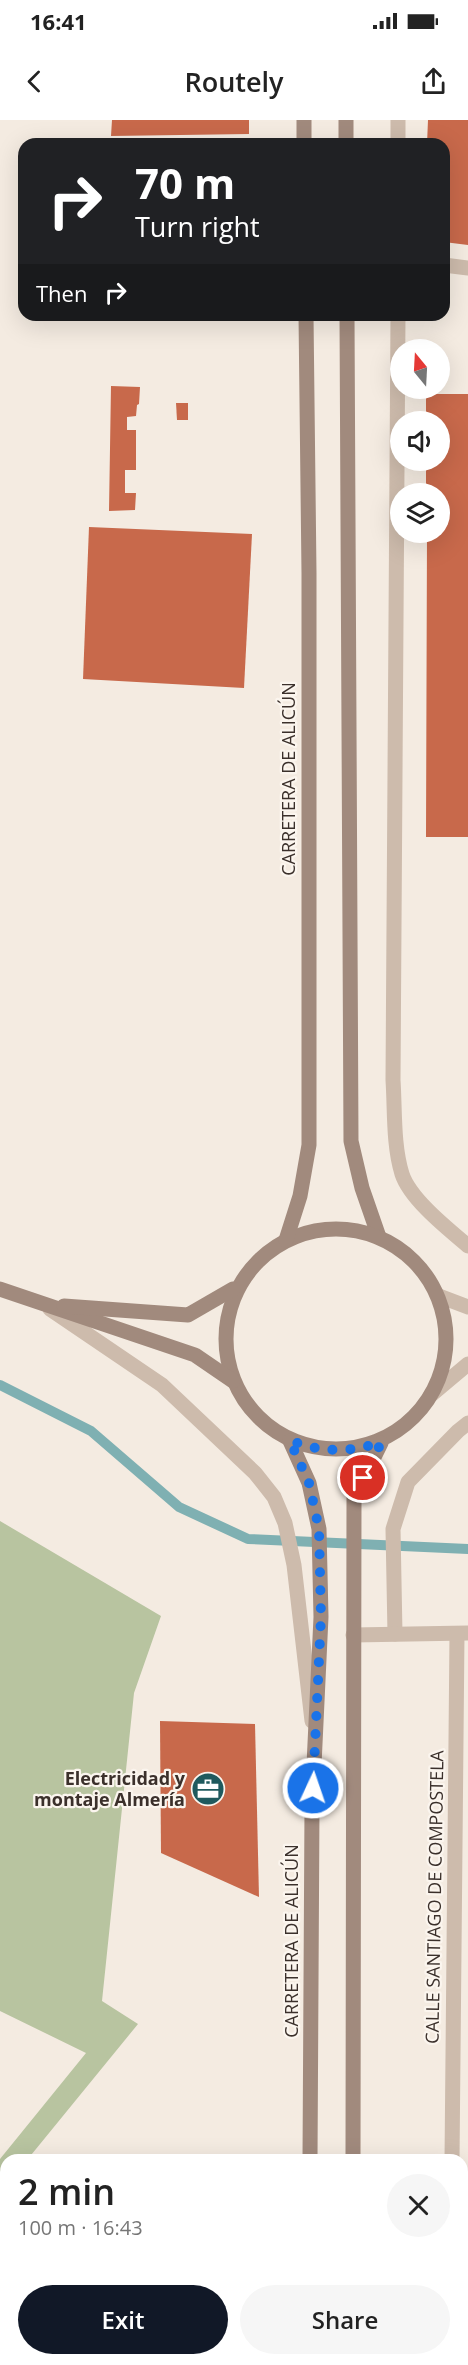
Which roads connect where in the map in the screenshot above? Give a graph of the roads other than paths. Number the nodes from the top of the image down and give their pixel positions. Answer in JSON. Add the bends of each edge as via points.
{"nodes":[{"id":1,"x":304,"y":120,"type":"edge"},
{"id":2,"x":346,"y":120,"type":"edge"},
{"id":3,"x":398,"y":120,"type":"edge"},
{"id":4,"x":304,"y":138,"type":"edge"},
{"id":5,"x":346,"y":138,"type":"edge"},
{"id":6,"x":398,"y":138,"type":"edge"},
{"id":7,"x":450,"y":266,"type":"edge"},
{"id":8,"x":468,"y":268,"type":"edge"},
{"id":9,"x":306,"y":321,"type":"edge"},
{"id":10,"x":347,"y":321,"type":"edge"},
{"id":11,"x":399,"y":321,"type":"edge"},
{"id":12,"x":379,"y":1237,"type":"junction"},
{"id":13,"x":286,"y":1240,"type":"junction"},
{"id":14,"x":468,"y":1246,"type":"edge"},
{"id":15,"x":0,"y":1289,"type":"edge"},
{"id":16,"x":233,"y":1289,"type":"junction"},
{"id":17,"x":439,"y":1296,"type":"junction"},
{"id":18,"x":43,"y":1304,"type":"junction"},
{"id":19,"x":468,"y":1307,"type":"edge"},
{"id":20,"x":468,"y":1364,"type":"edge"},
{"id":21,"x":233,"y":1380,"type":"junction"},
{"id":22,"x":431,"y":1395,"type":"junction"},
{"id":23,"x":468,"y":1424,"type":"edge"},
{"id":24,"x":290,"y":1441,"type":"junction"},
{"id":25,"x":381,"y":1443,"type":"junction"},
{"id":26,"x":463,"y":1633,"type":"edge"},
{"id":27,"x":395,"y":1634,"type":"junction"},
{"id":28,"x":353,"y":1635,"type":"junction"},
{"id":29,"x":315,"y":1751,"type":"junction"},
{"id":30,"x":461,"y":2066,"type":"edge"},
{"id":31,"x":310,"y":2154,"type":"edge"},
{"id":32,"x":353,"y":2154,"type":"edge"},
{"id":33,"x":453,"y":2154,"type":"edge"}],
"edges":[{"from":1,"to":4,"type":"main road"},
{"from":2,"to":5,"type":"main road"},
{"from":3,"to":6,"type":"street"},
{"from":7,"to":8,"type":"street"},
{"from":9,"to":13,"type":"main road","name":"CARRETERA DE ALICÚN","via":[[309,1145],[300,1196]]},
{"from":10,"to":12,"type":"main road","via":[[351,1141]]},
{"from":11,"to":14,"type":"street","via":[[393,1080],[397,1138],[402,1176],[424,1207]]},
{"from":12,"to":13,"type":"main road","via":[[330,1230]]},
{"from":12,"to":17,"type":"main road","via":[[422,1269]]},
{"from":13,"to":16,"type":"main road","via":[[260,1255]]},
{"from":15,"to":18,"type":"main road"},
{"from":16,"to":18,"type":"main road","via":[[188,1315]]},
{"from":16,"to":21,"type":"main road","via":[[224,1338]]},
{"from":17,"to":19,"type":"street"},
{"from":17,"to":22,"type":"main road","via":[[446,1339],[443,1366]]},
{"from":18,"to":21,"type":"main road","via":[[195,1355]]},
{"from":18,"to":29,"type":"street","via":[[162,1385],[255,1473],[274,1497],[285,1523],[294,1565]]},
{"from":20,"to":22,"type":"street"},
{"from":21,"to":24,"type":"main road","via":[[258,1415]]},
{"from":22,"to":25,"type":"main road","via":[[407,1426]]},
{"from":23,"to":27,"type":"street","via":[[408,1482],[393,1529]]},
{"from":24,"to":25,"type":"main road","via":[[323,1450]]},
{"from":24,"to":29,"type":"main road","name":"CARRETERA DE ALICÚN","via":[[309,1483],[319,1529],[321,1617]]},
{"from":25,"to":28,"type":"main road","via":[[354,1498]]},
{"from":26,"to":27,"type":"street"},
{"from":26,"to":30,"type":"street","name":"CALLE SANTIAGO DE COMPOSTELA"},
{"from":27,"to":28,"type":"street"},
{"from":28,"to":32,"type":"main road"},
{"from":29,"to":31,"type":"main road","name":"CARRETERA DE ALICÚN"},
{"from":30,"to":33,"type":"street","name":"CALLE SANTIAGO DE COMPOSTELA"}]}
